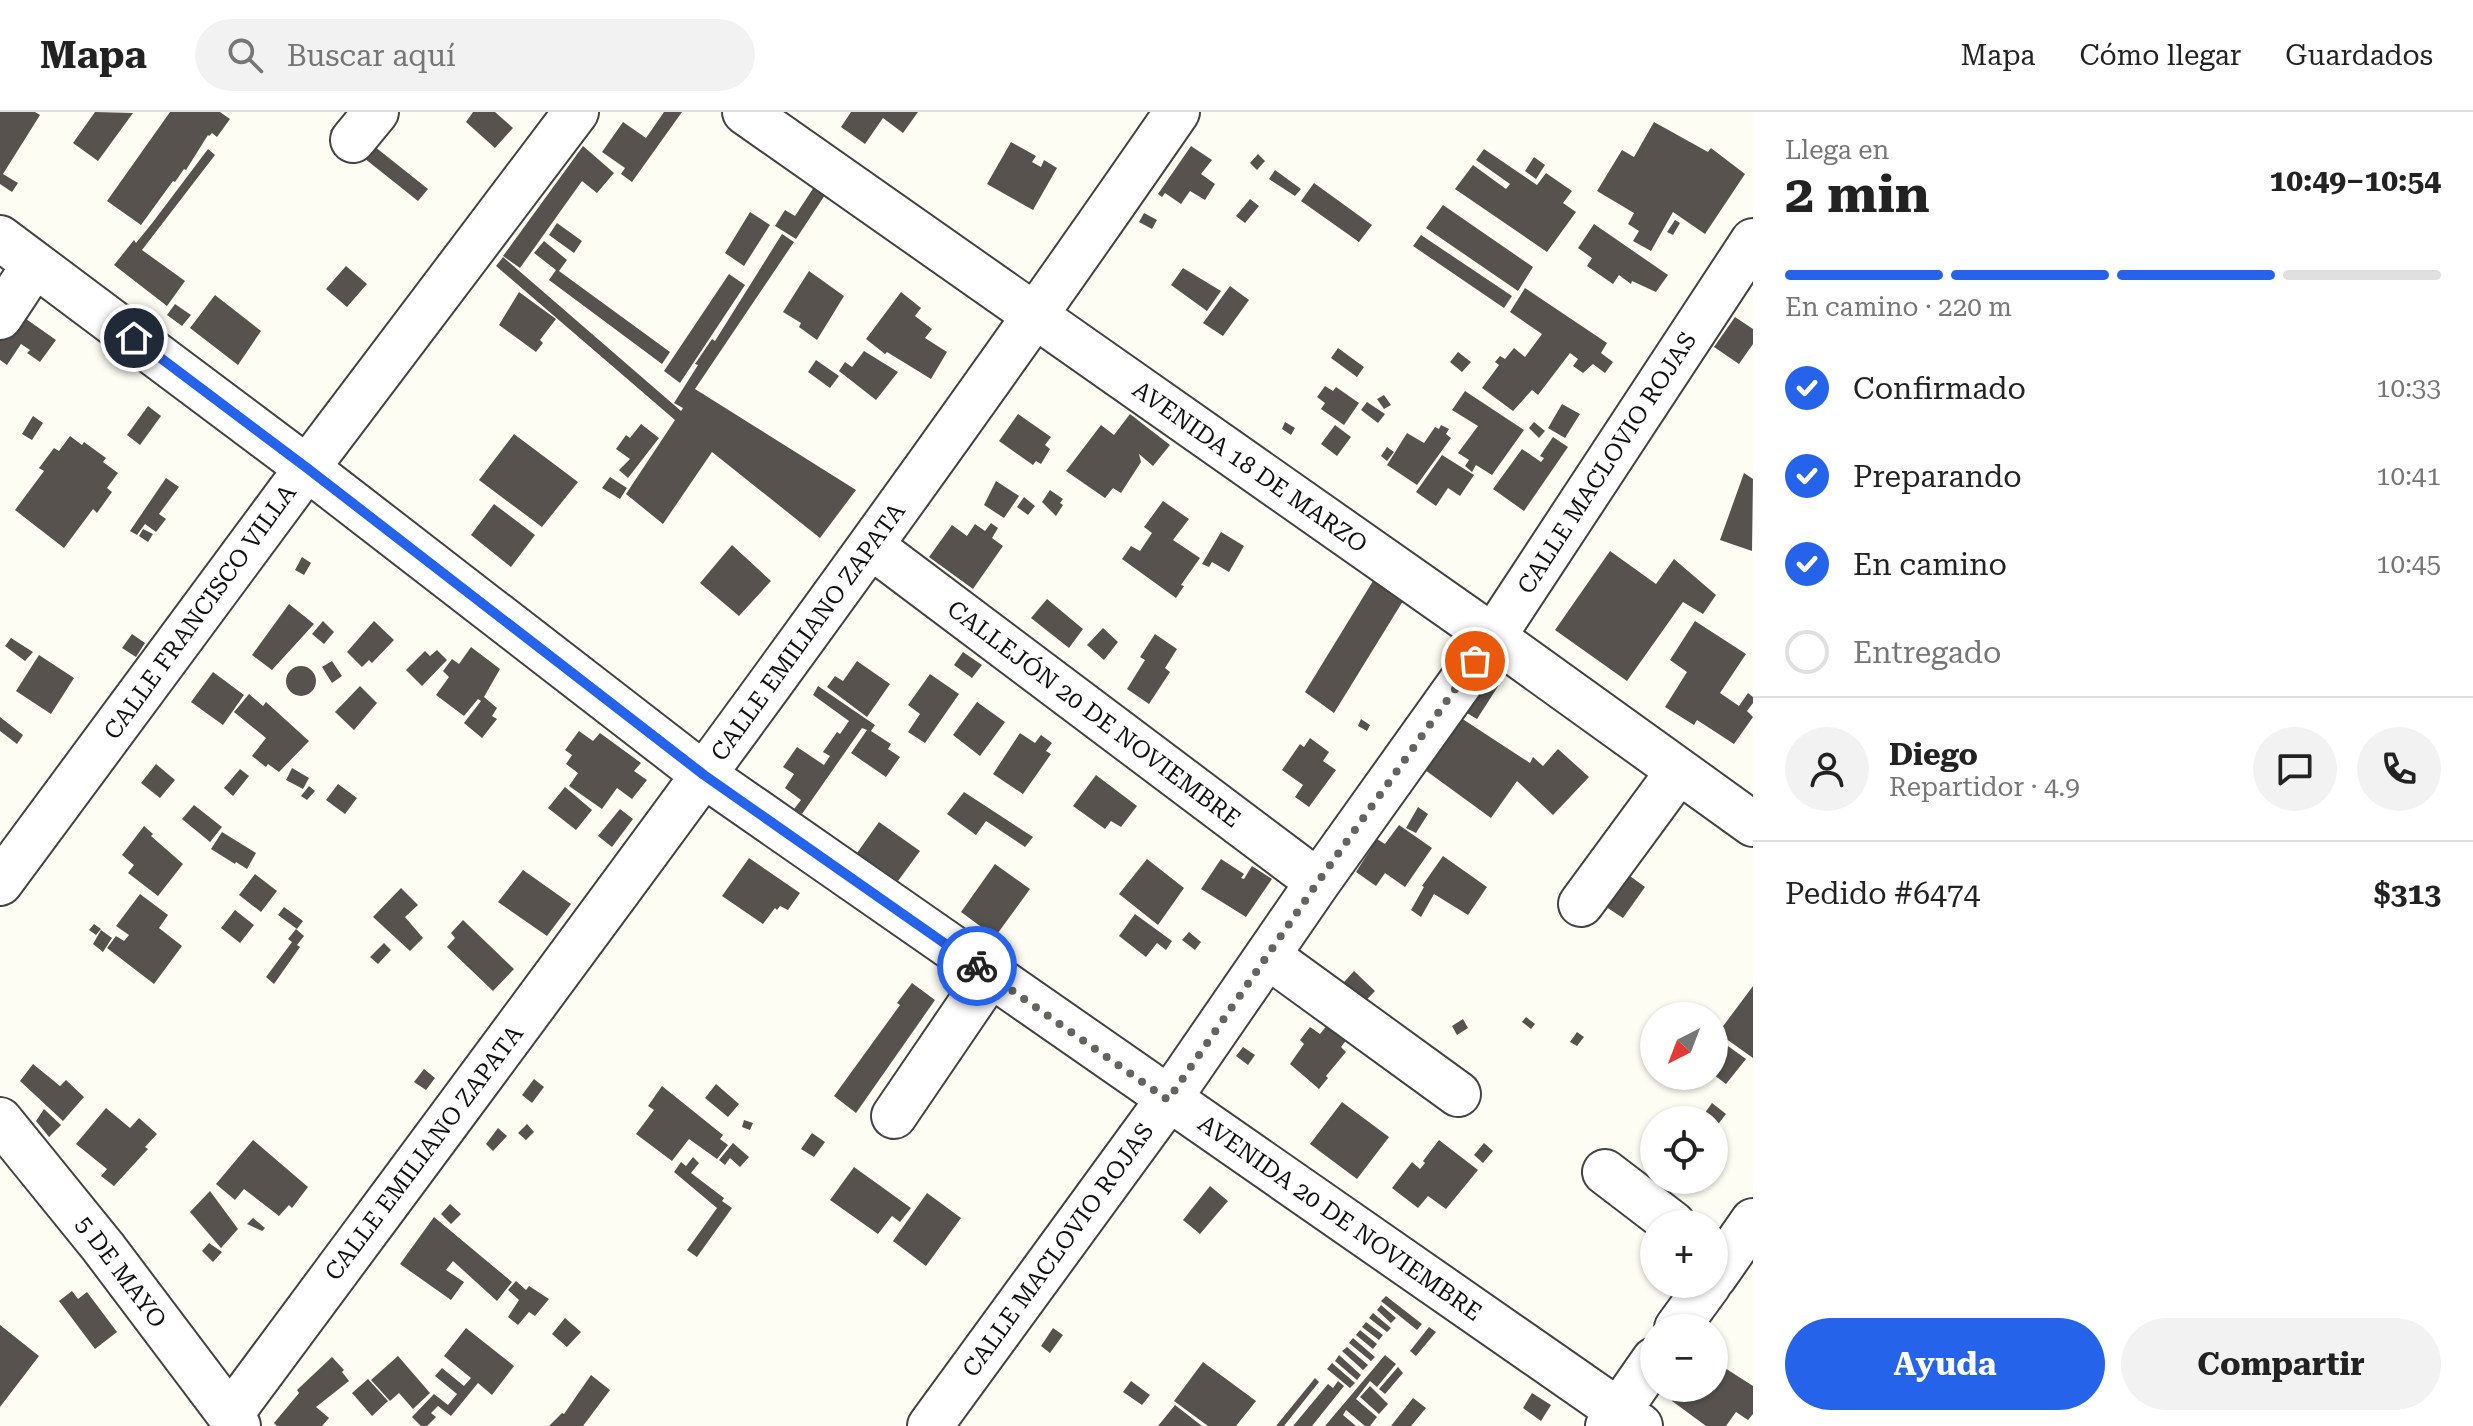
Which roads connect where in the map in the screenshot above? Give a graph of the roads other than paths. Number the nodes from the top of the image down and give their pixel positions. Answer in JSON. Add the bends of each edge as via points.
{"nodes":[{"id":1,"x":576,"y":112,"type":"edge"},
{"id":2,"x":745,"y":112,"type":"edge"},
{"id":3,"x":1177,"y":112,"type":"edge"},
{"id":4,"x":0,"y":238,"type":"edge"},
{"id":5,"x":1753,"y":241,"type":"edge"},
{"id":6,"x":35,"y":264,"type":"junction"},
{"id":7,"x":0,"y":317,"type":"edge"},
{"id":8,"x":1036,"y":317,"type":"junction"},
{"id":9,"x":307,"y":468,"type":"junction"},
{"id":10,"x":871,"y":546,"type":"junction"},
{"id":11,"x":1493,"y":637,"type":"junction"},
{"id":12,"x":1678,"y":772,"type":"junction"},
{"id":13,"x":704,"y":775,"type":"junction"},
{"id":14,"x":1753,"y":824,"type":"edge"},
{"id":15,"x":1318,"y":882,"type":"junction"},
{"id":16,"x":0,"y":883,"type":"edge"},
{"id":17,"x":1581,"y":904,"type":"dead end"},
{"id":18,"x":1268,"y":956,"type":"junction"},
{"id":19,"x":990,"y":975,"type":"junction"},
{"id":20,"x":1458,"y":1094,"type":"dead end"},
{"id":21,"x":1168,"y":1100,"type":"junction"},
{"id":22,"x":894,"y":1116,"type":"dead end"},
{"id":23,"x":0,"y":1120,"type":"edge"},
{"id":24,"x":1605,"y":1172,"type":"dead end"},
{"id":25,"x":1655,"y":1210,"type":"edge"},
{"id":26,"x":1753,"y":1221,"type":"edge"},
{"id":27,"x":1728,"y":1264,"type":"edge"},
{"id":28,"x":1702,"y":1298,"type":"edge"},
{"id":29,"x":1689,"y":1314,"type":"edge"},
{"id":30,"x":1640,"y":1387,"type":"edge"},
{"id":31,"x":234,"y":1420,"type":"edge"},
{"id":32,"x":1622,"y":1421,"type":"edge"},
{"id":33,"x":930,"y":1426,"type":"edge"}],
"edges":[{"from":1,"to":9,"type":"street","name":"CALLE FRANCISCO VILLA"},
{"from":2,"to":8,"type":"street","name":"AVENIDA 18 DE MARZO"},
{"from":3,"to":8,"type":"street","name":"CALLE EMILIANO ZAPATA"},
{"from":4,"to":6,"type":"street","name":"AVENIDA 20 DE NOVIEMBRE"},
{"from":5,"to":11,"type":"street","name":"CALLE MACLOVIO ROJAS"},
{"from":6,"to":7,"type":"street"},
{"from":6,"to":9,"type":"street","name":"AVENIDA 20 DE NOVIEMBRE"},
{"from":8,"to":10,"type":"street","name":"CALLE EMILIANO ZAPATA"},
{"from":8,"to":11,"type":"street","name":"AVENIDA 18 DE MARZO"},
{"from":9,"to":13,"type":"street","name":"AVENIDA 20 DE NOVIEMBRE"},
{"from":9,"to":16,"type":"street","name":"CALLE FRANCISCO VILLA"},
{"from":10,"to":13,"type":"street","name":"CALLE EMILIANO ZAPATA"},
{"from":10,"to":15,"type":"street","name":"CALLEJÓN 20 DE NOVIEMBRE"},
{"from":11,"to":12,"type":"street","name":"AVENIDA 18 DE MARZO"},
{"from":11,"to":15,"type":"street","name":"CALLE MACLOVIO ROJAS"},
{"from":12,"to":14,"type":"street","name":"AVENIDA 18 DE MARZO"},
{"from":12,"to":17,"type":"street"},
{"from":13,"to":19,"type":"street","name":"AVENIDA 20 DE NOVIEMBRE"},
{"from":13,"to":31,"type":"street","name":"CALLE EMILIANO ZAPATA"},
{"from":15,"to":18,"type":"street","name":"CALLE MACLOVIO ROJAS"},
{"from":18,"to":20,"type":"street"},
{"from":18,"to":21,"type":"street","name":"CALLE MACLOVIO ROJAS"},
{"from":19,"to":21,"type":"street","name":"AVENIDA 20 DE NOVIEMBRE"},
{"from":19,"to":22,"type":"street"},
{"from":21,"to":32,"type":"street","name":"AVENIDA 20 DE NOVIEMBRE"},
{"from":21,"to":33,"type":"street","name":"CALLE MACLOVIO ROJAS"},
{"from":23,"to":31,"type":"street","name":"5 DE MAYO"},
{"from":24,"to":25,"type":"street"},
{"from":26,"to":27,"type":"street"},
{"from":28,"to":29,"type":"street"},
{"from":30,"to":32,"type":"street"}]}
